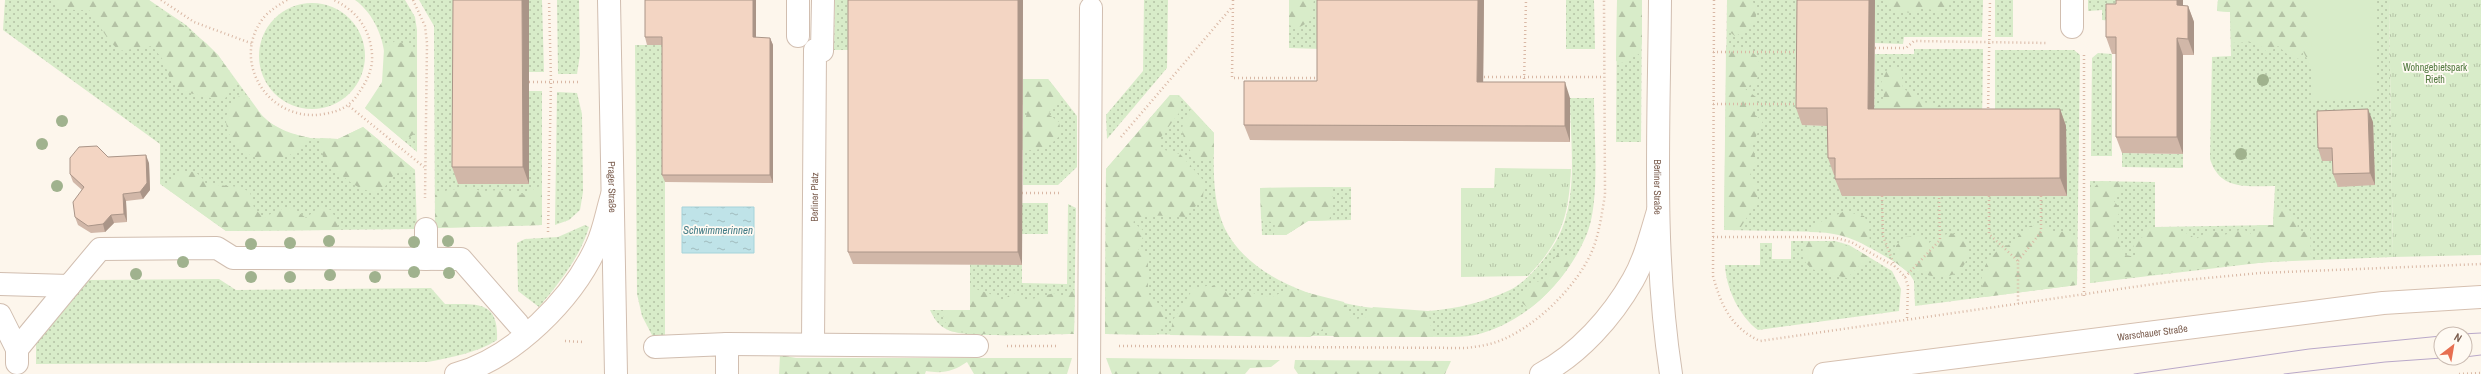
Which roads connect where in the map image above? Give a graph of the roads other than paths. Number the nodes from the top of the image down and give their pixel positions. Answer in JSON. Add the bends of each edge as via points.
{"nodes":[{"id":1,"x":609,"y":0,"type":"edge"},
{"id":2,"x":798,"y":0,"type":"edge"},
{"id":3,"x":823,"y":0,"type":"edge"},
{"id":4,"x":1660,"y":0,"type":"edge"},
{"id":5,"x":2072,"y":0,"type":"edge"},
{"id":6,"x":1091,"y":8,"type":"dead end"},
{"id":7,"x":2072,"y":35,"type":"road end"},
{"id":8,"x":803,"y":44,"type":"junction"},
{"id":9,"x":612,"y":195,"type":"junction"},
{"id":10,"x":1658,"y":210,"type":"junction"},
{"id":11,"x":426,"y":229,"type":"road end"},
{"id":12,"x":426,"y":259,"type":"junction"},
{"id":13,"x":0,"y":284,"type":"edge"},
{"id":14,"x":69,"y":286,"type":"junction"},
{"id":15,"x":2481,"y":297,"type":"edge"},
{"id":16,"x":0,"y":315,"type":"edge"},
{"id":17,"x":518,"y":324,"type":"dead end"},
{"id":18,"x":813,"y":343,"type":"junction"},
{"id":19,"x":727,"y":344,"type":"junction"},
{"id":20,"x":977,"y":346,"type":"road end"},
{"id":21,"x":654,"y":347,"type":"dead end"},
{"id":22,"x":456,"y":374,"type":"edge"},
{"id":23,"x":616,"y":374,"type":"edge"},
{"id":24,"x":727,"y":374,"type":"edge"},
{"id":25,"x":1089,"y":374,"type":"edge"},
{"id":26,"x":1541,"y":374,"type":"edge"},
{"id":27,"x":1671,"y":374,"type":"edge"},
{"id":28,"x":1824,"y":374,"type":"edge"}],
"edges":[{"from":1,"to":9,"type":"street","name":"Prager Straße"},
{"from":2,"to":8,"type":"street","name":"Berliner Platz"},
{"from":3,"to":8,"type":"street","via":[[822,51]]},
{"from":4,"to":10,"type":"street","name":"Berliner Straße"},
{"from":5,"to":7,"type":"street"},
{"from":6,"to":25,"type":"street"},
{"from":8,"to":18,"type":"street","name":"Berliner Platz"},
{"from":9,"to":22,"type":"street","via":[[598,244],[574,283],[550,312],[528,335],[493,359]]},
{"from":9,"to":23,"type":"street","name":"Prager Straße"},
{"from":10,"to":26,"type":"street","via":[[1648,247],[1633,280],[1615,306],[1575,351]]},
{"from":10,"to":27,"type":"street","name":"Berliner Straße","via":[[1665,332]]},
{"from":11,"to":12,"type":"street"},
{"from":12,"to":14,"type":"street","via":[[233,258],[217,248],[100,249]]},
{"from":12,"to":17,"type":"street","via":[[461,259]]},
{"from":13,"to":14,"type":"street"},
{"from":14,"to":16,"type":"street","via":[[17,357]]},
{"from":15,"to":28,"type":"street","name":"Warschauer Straße","via":[[2383,303]]},
{"from":18,"to":19,"type":"street"},
{"from":18,"to":20,"type":"street"},
{"from":19,"to":21,"type":"street"},
{"from":19,"to":24,"type":"street"}]}
